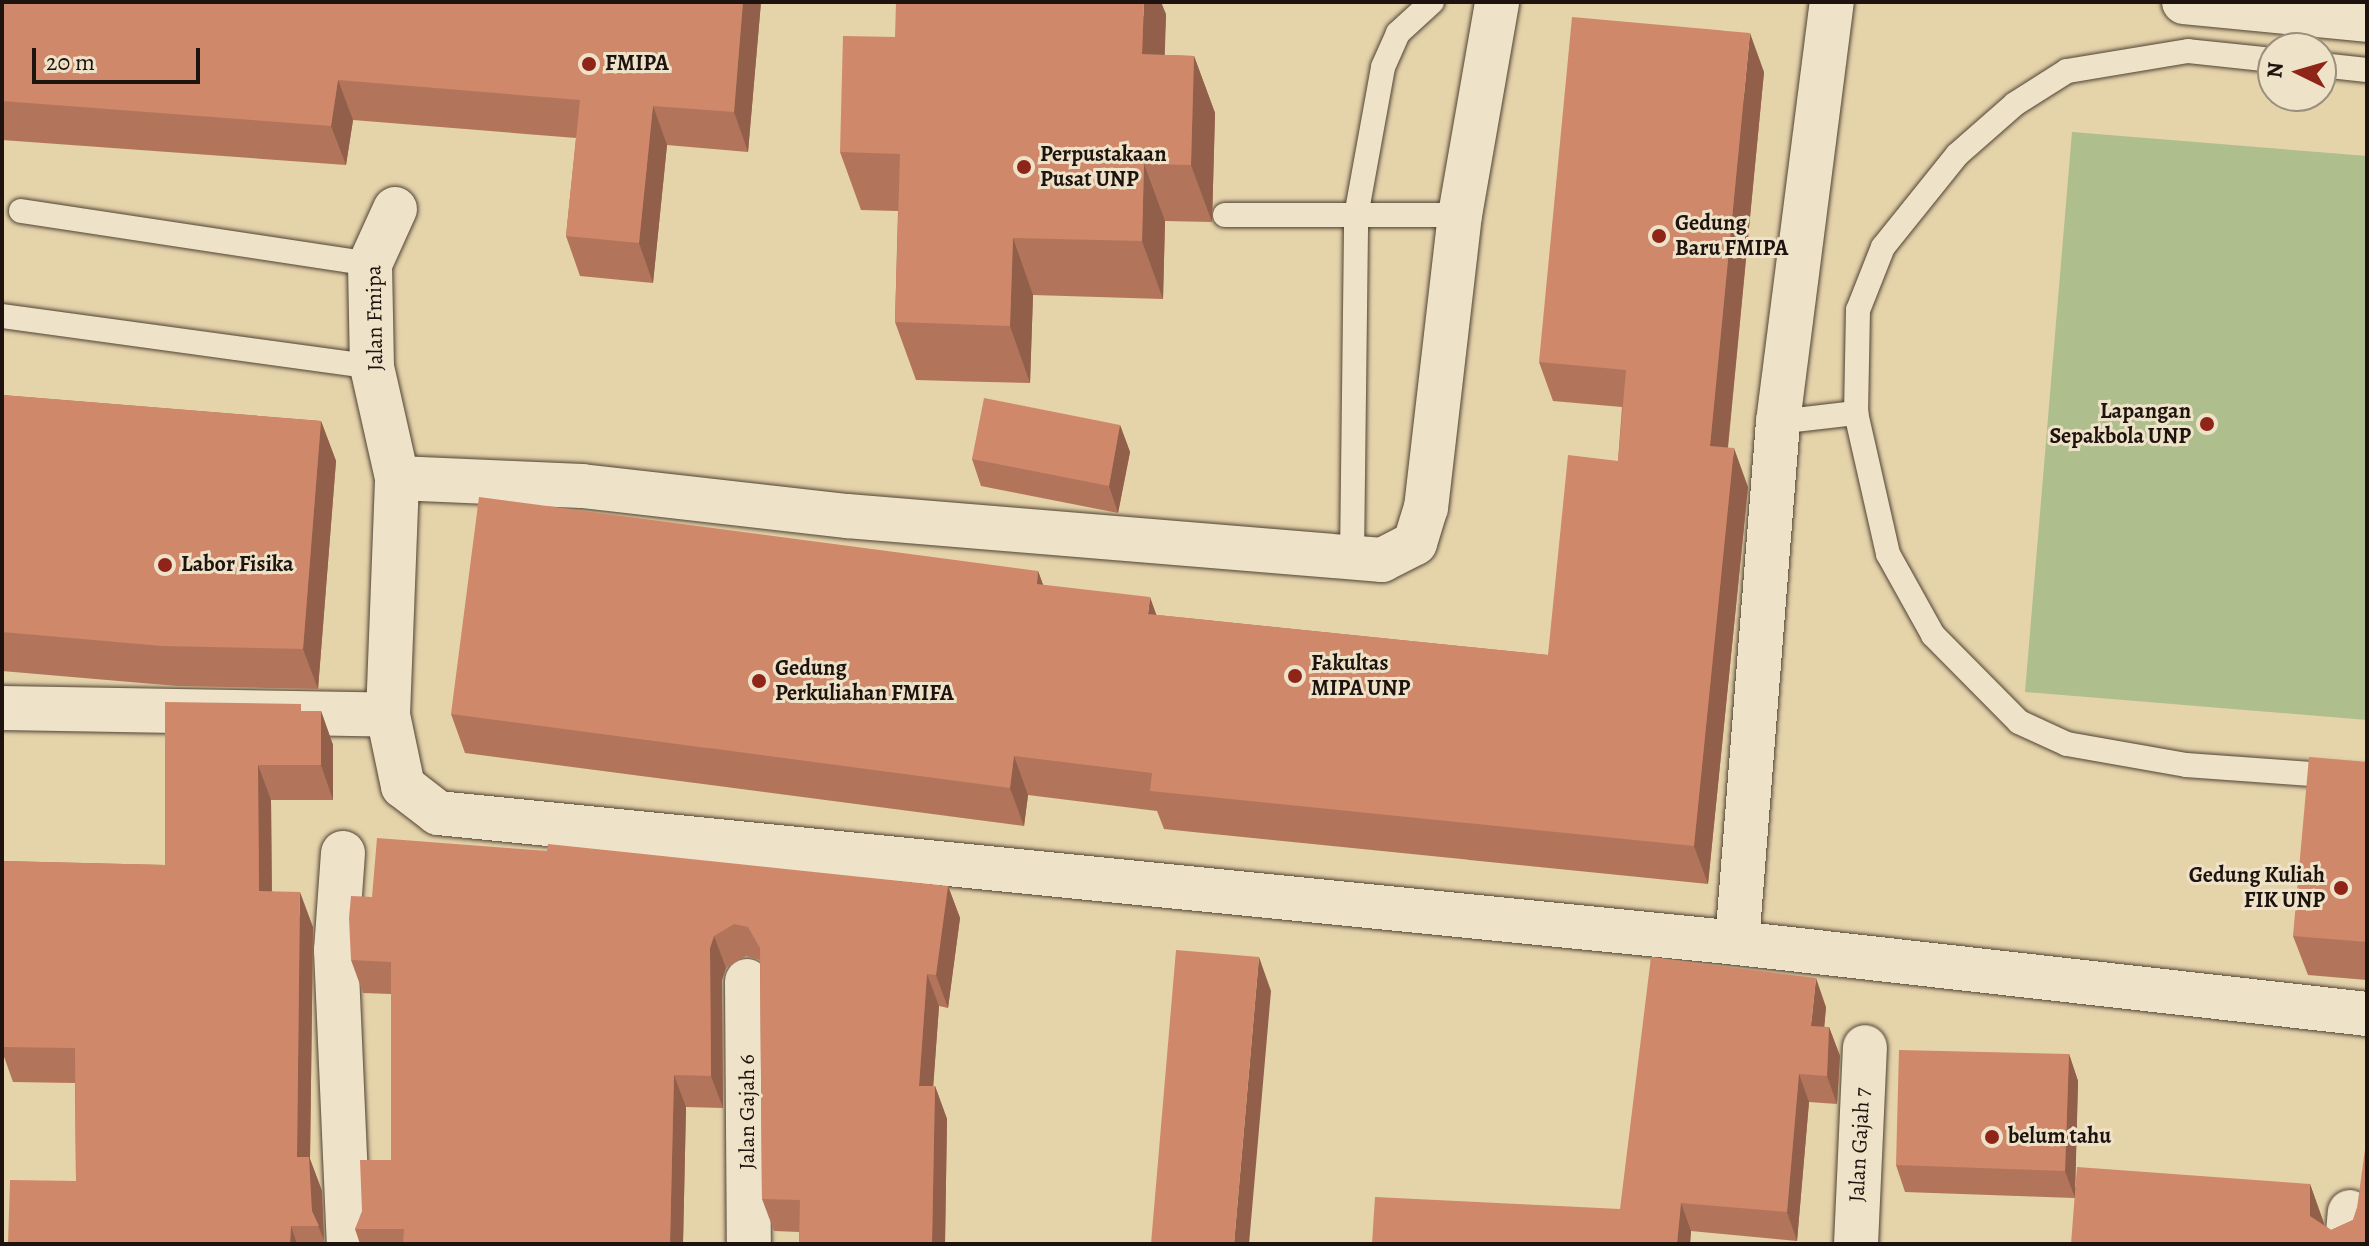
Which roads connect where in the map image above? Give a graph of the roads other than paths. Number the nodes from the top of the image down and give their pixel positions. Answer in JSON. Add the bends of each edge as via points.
{"nodes":[{"id":1,"x":1432,"y":2,"type":"edge"},
{"id":2,"x":1497,"y":2,"type":"edge"},
{"id":3,"x":1832,"y":2,"type":"edge"},
{"id":4,"x":2184,"y":2,"type":"edge"},
{"id":5,"x":2367,"y":20,"type":"edge"},
{"id":6,"x":2257,"y":58,"type":"edge"},
{"id":7,"x":2337,"y":67,"type":"edge"},
{"id":8,"x":2367,"y":70,"type":"edge"},
{"id":9,"x":395,"y":209,"type":"dead end"},
{"id":10,"x":21,"y":211,"type":"dead end"},
{"id":11,"x":1225,"y":215,"type":"dead end"},
{"id":12,"x":1460,"y":215,"type":"junction"},
{"id":13,"x":1356,"y":216,"type":"junction"},
{"id":14,"x":370,"y":264,"type":"junction"},
{"id":15,"x":2,"y":316,"type":"edge"},
{"id":16,"x":372,"y":367,"type":"junction"},
{"id":17,"x":1856,"y":413,"type":"junction"},
{"id":18,"x":1778,"y":422,"type":"junction"},
{"id":19,"x":397,"y":478,"type":"junction"},
{"id":20,"x":1352,"y":557,"type":"junction"},
{"id":21,"x":2,"y":708,"type":"edge"},
{"id":22,"x":388,"y":715,"type":"junction"},
{"id":23,"x":2367,"y":778,"type":"edge"},
{"id":24,"x":343,"y":853,"type":"dead end"},
{"id":25,"x":1737,"y":943,"type":"junction"},
{"id":26,"x":747,"y":981,"type":"dead end"},
{"id":27,"x":2367,"y":1014,"type":"edge"},
{"id":28,"x":1865,"y":1047,"type":"dead end"},
{"id":29,"x":349,"y":1244,"type":"edge"},
{"id":30,"x":749,"y":1244,"type":"edge"},
{"id":31,"x":1856,"y":1244,"type":"edge"}],
"edges":[{"from":1,"to":13,"type":"lane","via":[[1398,33],[1383,67]]},
{"from":2,"to":12,"type":"street"},
{"from":3,"to":18,"type":"street"},
{"from":4,"to":5,"type":"street"},
{"from":6,"to":17,"type":"lane","via":[[2188,51],[2067,71],[2015,104],[1957,155],[1883,247],[1858,310]]},
{"from":7,"to":8,"type":"lane"},
{"from":9,"to":14,"type":"street","name":"Jalan Fmipa"},
{"from":10,"to":14,"type":"lane"},
{"from":11,"to":13,"type":"lane"},
{"from":12,"to":13,"type":"lane"},
{"from":12,"to":20,"type":"street","via":[[1426,508],[1415,543],[1382,560]]},
{"from":13,"to":20,"type":"lane"},
{"from":14,"to":16,"type":"street","name":"Jalan Fmipa"},
{"from":15,"to":16,"type":"lane"},
{"from":16,"to":19,"type":"street","name":"Jalan Fmipa"},
{"from":17,"to":18,"type":"lane"},
{"from":17,"to":23,"type":"lane","via":[[1888,554],[1933,635],[2019,722],[2067,744],[2186,765]]},
{"from":18,"to":25,"type":"street"},
{"from":19,"to":20,"type":"street","via":[[582,486],[847,516]]},
{"from":19,"to":22,"type":"street","name":"Jalan Fmipa"},
{"from":21,"to":22,"type":"street"},
{"from":22,"to":25,"type":"street","name":"Jalan Fmipa","via":[[403,786],[438,813]]},
{"from":24,"to":29,"type":"street","via":[[336,950]]},
{"from":25,"to":27,"type":"street","name":"Jalan Fmipa"},
{"from":26,"to":30,"type":"street","name":"Jalan Gajah 6"},
{"from":28,"to":31,"type":"street","name":"Jalan Gajah 7"}]}
